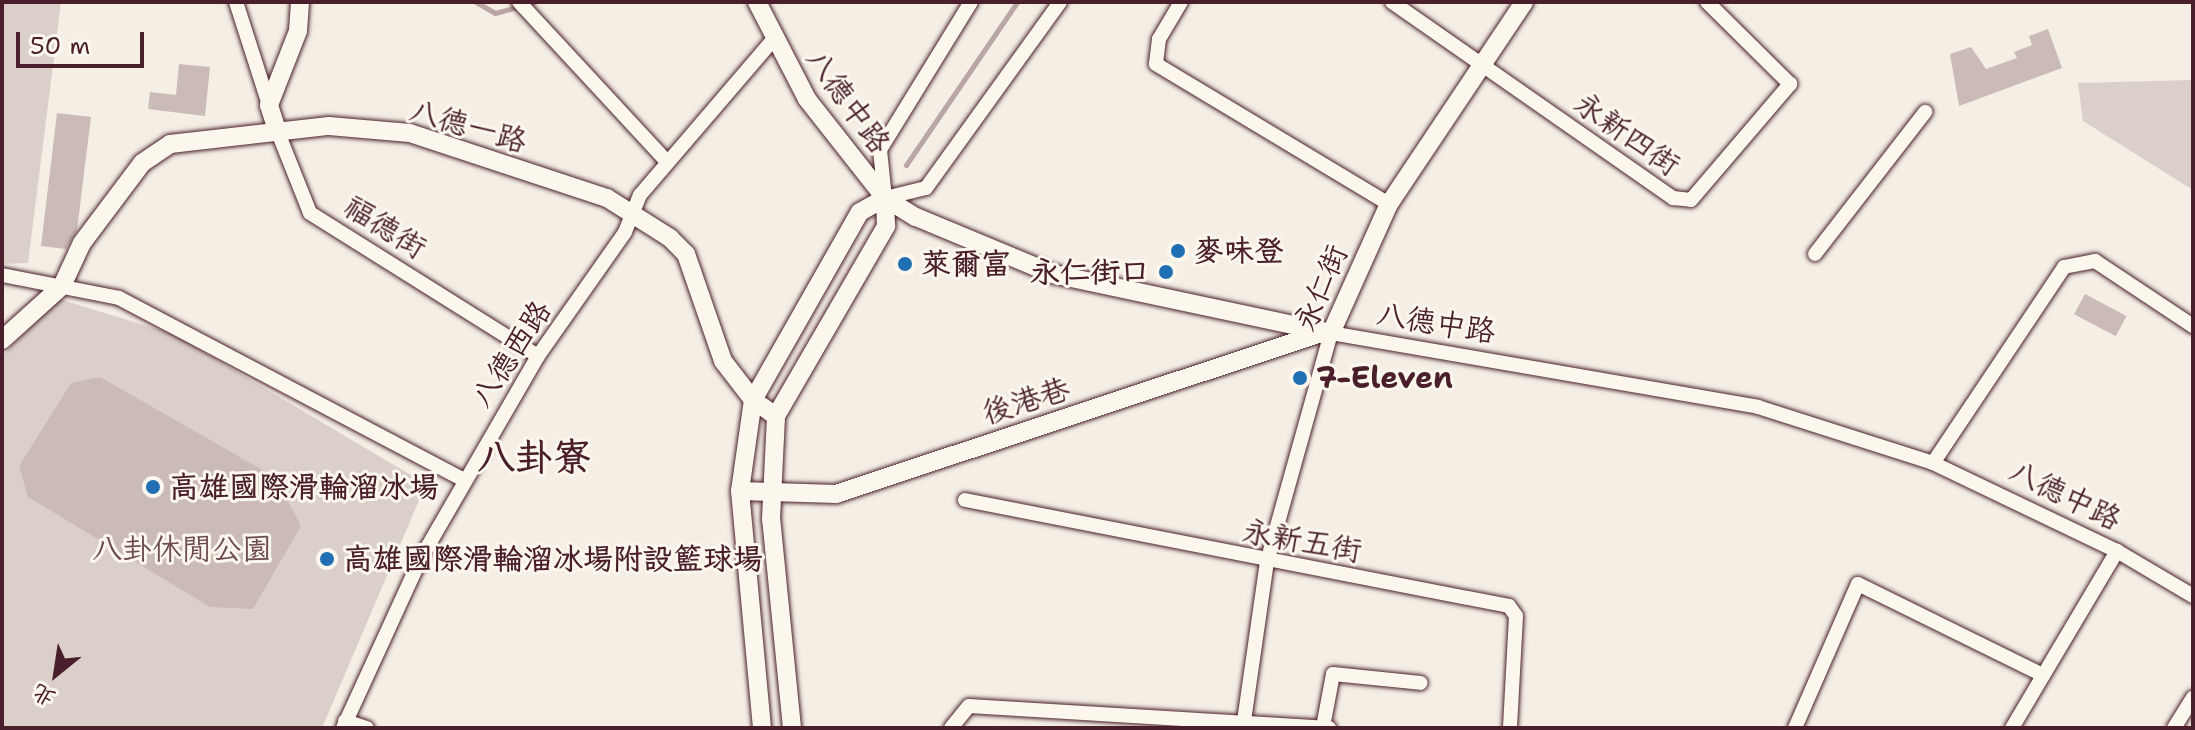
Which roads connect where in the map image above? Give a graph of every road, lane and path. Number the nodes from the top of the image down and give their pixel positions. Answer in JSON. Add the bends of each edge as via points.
{"nodes":[{"id":1,"x":236,"y":2,"type":"edge"},
{"id":2,"x":300,"y":2,"type":"edge"},
{"id":3,"x":519,"y":2,"type":"edge"},
{"id":4,"x":757,"y":2,"type":"edge"},
{"id":5,"x":971,"y":2,"type":"edge"},
{"id":6,"x":1060,"y":2,"type":"edge"},
{"id":7,"x":1181,"y":2,"type":"edge"},
{"id":8,"x":1392,"y":2,"type":"edge"},
{"id":9,"x":1524,"y":2,"type":"edge"},
{"id":10,"x":1707,"y":2,"type":"edge"},
{"id":11,"x":772,"y":41,"type":"junction"},
{"id":12,"x":1478,"y":62,"type":"junction"},
{"id":13,"x":269,"y":105,"type":"junction"},
{"id":14,"x":1925,"y":112,"type":"dead end"},
{"id":15,"x":277,"y":130,"type":"junction"},
{"id":16,"x":667,"y":162,"type":"junction"},
{"id":17,"x":885,"y":198,"type":"junction"},
{"id":18,"x":1389,"y":204,"type":"junction"},
{"id":19,"x":631,"y":212,"type":"junction"},
{"id":20,"x":1815,"y":254,"type":"dead end"},
{"id":21,"x":2,"y":275,"type":"edge"},
{"id":22,"x":62,"y":286,"type":"junction"},
{"id":23,"x":2193,"y":326,"type":"edge"},
{"id":24,"x":1327,"y":332,"type":"junction"},
{"id":25,"x":2,"y":340,"type":"edge"},
{"id":26,"x":538,"y":356,"type":"junction"},
{"id":27,"x":753,"y":400,"type":"junction"},
{"id":28,"x":776,"y":416,"type":"junction"},
{"id":29,"x":1933,"y":463,"type":"junction"},
{"id":30,"x":463,"y":479,"type":"junction"},
{"id":31,"x":740,"y":491,"type":"junction"},
{"id":32,"x":769,"y":493,"type":"junction"},
{"id":33,"x":965,"y":500,"type":"dead end"},
{"id":34,"x":2117,"y":551,"type":"junction"},
{"id":35,"x":1267,"y":562,"type":"junction"},
{"id":36,"x":2193,"y":596,"type":"edge"},
{"id":37,"x":2043,"y":675,"type":"junction"},
{"id":38,"x":1421,"y":683,"type":"dead end"},
{"id":39,"x":2193,"y":697,"type":"edge"},
{"id":40,"x":344,"y":724,"type":"edge"},
{"id":41,"x":1243,"y":724,"type":"edge"},
{"id":42,"x":1323,"y":727,"type":"edge"},
{"id":43,"x":367,"y":728,"type":"edge"},
{"id":44,"x":762,"y":728,"type":"edge"},
{"id":45,"x":792,"y":728,"type":"edge"},
{"id":46,"x":951,"y":728,"type":"edge"},
{"id":47,"x":1329,"y":728,"type":"edge"},
{"id":48,"x":1510,"y":728,"type":"edge"},
{"id":49,"x":1795,"y":728,"type":"edge"},
{"id":50,"x":2012,"y":728,"type":"edge"},
{"id":51,"x":2174,"y":728,"type":"edge"}],
"edges":[{"from":1,"to":13,"type":"street","name":"福德街"},
{"from":2,"to":13,"type":"street","via":[[298,31]]},
{"from":3,"to":16,"type":"street"},
{"from":4,"to":11,"type":"street","name":"八德中路"},
{"from":5,"to":17,"type":"street","via":[[880,150]]},
{"from":6,"to":17,"type":"street","via":[[926,188]]},
{"from":7,"to":18,"type":"street","via":[[1159,39],[1156,64]]},
{"from":8,"to":12,"type":"street","name":"永新四街"},
{"from":9,"to":12,"type":"street","name":"永仁街"},
{"from":10,"to":12,"type":"street","name":"永新四街","via":[[1790,84],[1691,200],[1673,198]]},
{"from":11,"to":16,"type":"street","name":"八德西路"},
{"from":11,"to":17,"type":"street","name":"八德中路"},
{"from":12,"to":18,"type":"street","name":"永仁街"},
{"from":13,"to":15,"type":"street","name":"福德街"},
{"from":14,"to":20,"type":"street"},
{"from":15,"to":19,"type":"street","name":"八德一路","via":[[410,133]]},
{"from":15,"to":22,"type":"street","name":"八德一路","via":[[170,144],[142,163],[82,243]]},
{"from":15,"to":26,"type":"street","name":"福德街","via":[[310,213]]},
{"from":16,"to":19,"type":"street","name":"八德西路"},
{"from":17,"to":24,"type":"street","name":"八德中路","via":[[1053,274]]},
{"from":17,"to":27,"type":"street","via":[[860,212]]},
{"from":17,"to":28,"type":"street","via":[[886,226]]},
{"from":18,"to":24,"type":"street","name":"永仁街"},
{"from":19,"to":26,"type":"street","name":"八德西路","via":[[625,232]]},
{"from":19,"to":27,"type":"street","name":"八德一路","via":[[686,254],[723,361]]},
{"from":21,"to":22,"type":"street"},
{"from":22,"to":25,"type":"street","name":"八德一路"},
{"from":22,"to":30,"type":"street","via":[[119,298],[190,330]]},
{"from":23,"to":29,"type":"street","via":[[2095,261],[2064,267]]},
{"from":24,"to":29,"type":"street","name":"八德中路","via":[[1758,407]]},
{"from":24,"to":32,"type":"street","name":"後港巷","via":[[836,494]]},
{"from":24,"to":35,"type":"street","name":"永仁街"},
{"from":26,"to":30,"type":"street","name":"八德西路"},
{"from":27,"to":28,"type":"street","name":"八德一路"},
{"from":27,"to":31,"type":"street"},
{"from":28,"to":32,"type":"street"},
{"from":29,"to":34,"type":"street","name":"八德中路"},
{"from":30,"to":40,"type":"street","name":"八德西路"},
{"from":31,"to":32,"type":"street","name":"後港巷"},
{"from":31,"to":44,"type":"street"},
{"from":32,"to":45,"type":"street"},
{"from":33,"to":35,"type":"street","name":"永新五街"},
{"from":34,"to":36,"type":"street","name":"八德中路"},
{"from":34,"to":37,"type":"street"},
{"from":35,"to":41,"type":"street","name":"永仁街"},
{"from":35,"to":48,"type":"street","name":"永新五街","via":[[1509,606],[1516,616]]},
{"from":37,"to":49,"type":"street","via":[[1858,584]]},
{"from":37,"to":50,"type":"street"},
{"from":38,"to":42,"type":"street","via":[[1333,674]]},
{"from":39,"to":51,"type":"street"},
{"from":40,"to":43,"type":"street"},
{"from":41,"to":42,"type":"street"},
{"from":41,"to":46,"type":"street","via":[[969,706]]},
{"from":42,"to":47,"type":"street"}]}
